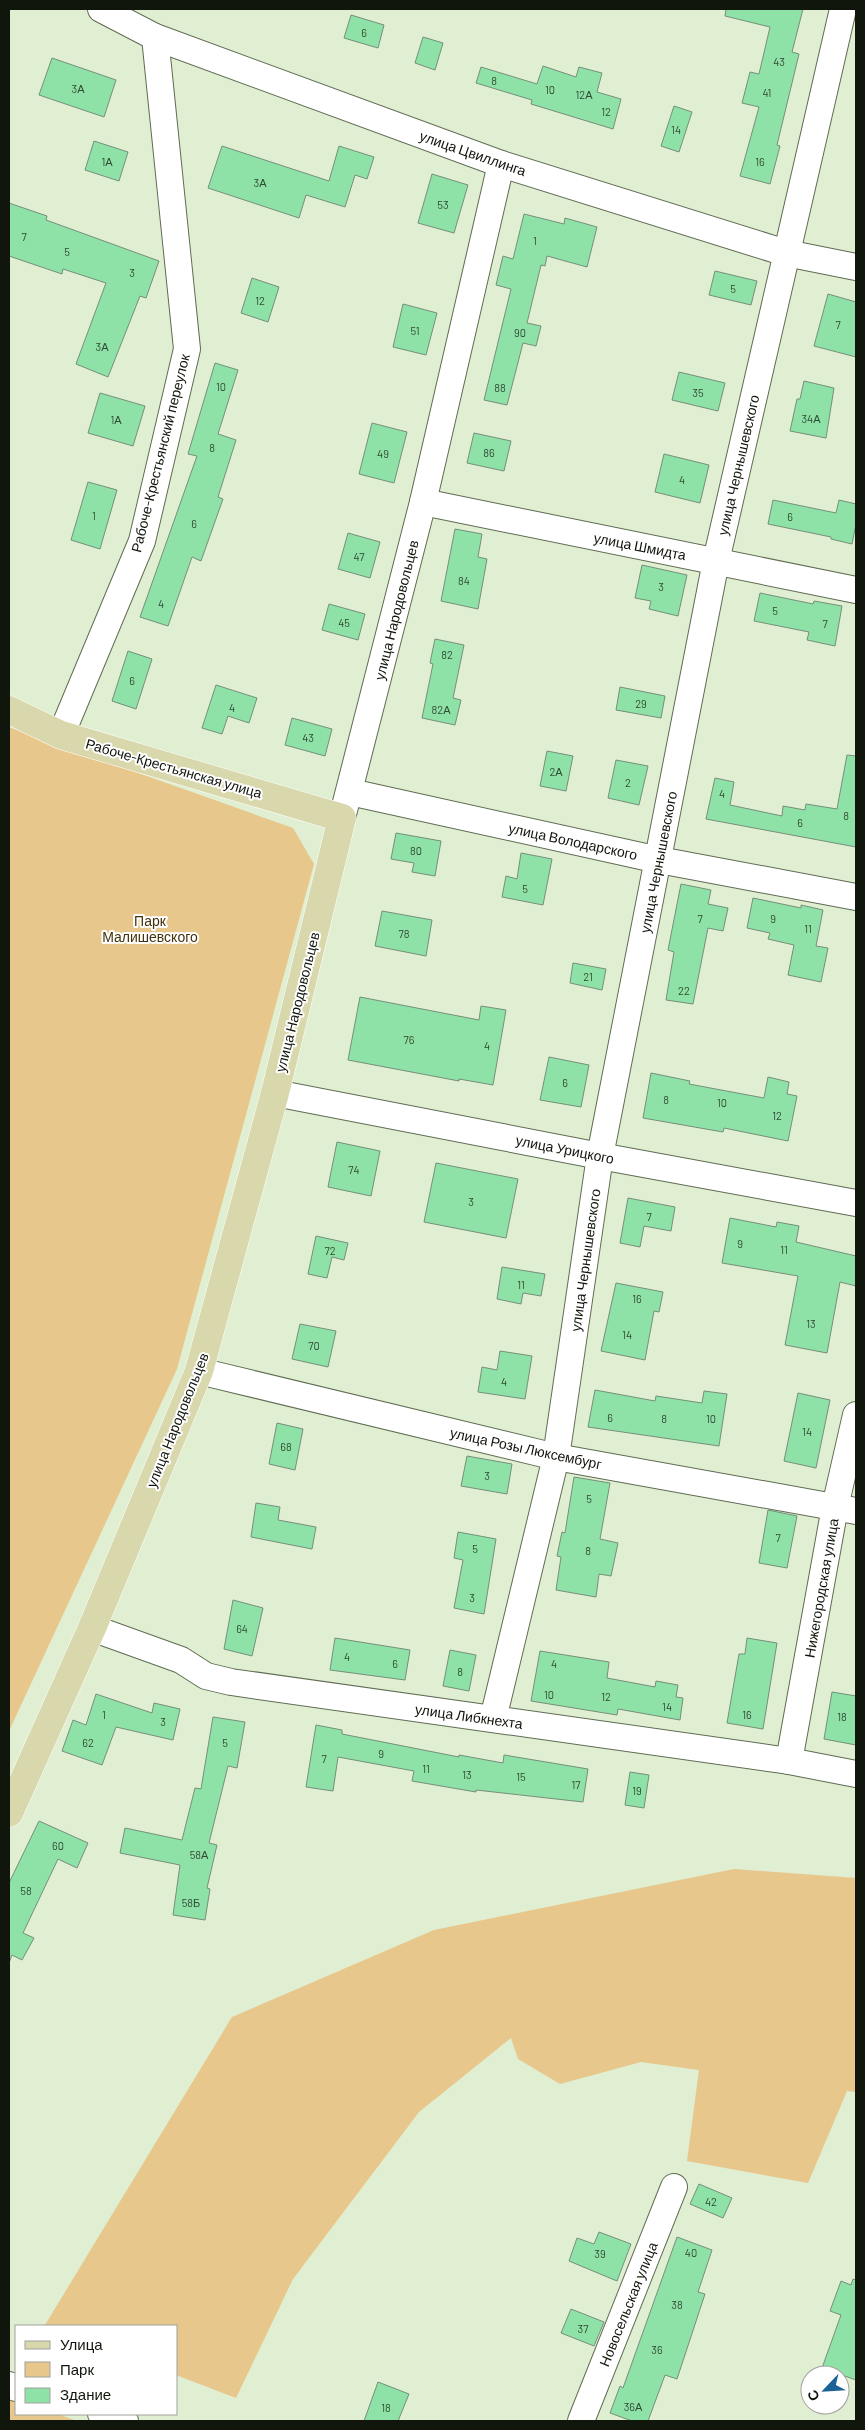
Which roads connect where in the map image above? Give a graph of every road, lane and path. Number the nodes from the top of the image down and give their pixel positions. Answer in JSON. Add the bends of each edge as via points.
{"nodes":[{"id":1,"x":101,"y":9,"type":"edge"},
{"id":2,"x":843,"y":9,"type":"edge"},
{"id":3,"x":155,"y":37,"type":"junction"},
{"id":4,"x":501,"y":164,"type":"junction"},
{"id":5,"x":786,"y":253,"type":"junction"},
{"id":6,"x":856,"y":267,"type":"edge"},
{"id":7,"x":423,"y":502,"type":"junction"},
{"id":8,"x":716,"y":561,"type":"junction"},
{"id":9,"x":856,"y":590,"type":"edge"},
{"id":10,"x":9,"y":710,"type":"edge"},
{"id":11,"x":61,"y":735,"type":"junction"},
{"id":12,"x":350,"y":792,"type":"junction"},
{"id":13,"x":342,"y":818,"type":"junction"},
{"id":14,"x":659,"y":860,"type":"junction"},
{"id":15,"x":856,"y":897,"type":"edge"},
{"id":16,"x":275,"y":1093,"type":"junction"},
{"id":17,"x":600,"y":1156,"type":"junction"},
{"id":18,"x":856,"y":1203,"type":"edge"},
{"id":19,"x":200,"y":1371,"type":"junction"},
{"id":20,"x":856,"y":1416,"type":"edge"},
{"id":21,"x":556,"y":1457,"type":"junction"},
{"id":22,"x":846,"y":1509,"type":"edge"},
{"id":23,"x":92,"y":1628,"type":"junction"},
{"id":24,"x":493,"y":1719,"type":"junction"},
{"id":25,"x":789,"y":1761,"type":"junction"},
{"id":26,"x":856,"y":1774,"type":"edge"},
{"id":27,"x":9,"y":1813,"type":"edge"},
{"id":28,"x":674,"y":2187,"type":"dead end"},
{"id":29,"x":104,"y":2415,"type":"edge"},
{"id":30,"x":125,"y":2421,"type":"edge"},
{"id":31,"x":581,"y":2421,"type":"edge"}],
"edges":[{"from":1,"to":3,"type":"street","name":"улица Цвиллинга"},
{"from":2,"to":5,"type":"street","name":"улица Чернышевского"},
{"from":3,"to":4,"type":"street","name":"улица Цвиллинга"},
{"from":3,"to":11,"type":"street","name":"Рабоче-Крестьянский переулок","via":[[187,348],[142,541]]},
{"from":4,"to":5,"type":"street","name":"улица Цвиллинга"},
{"from":4,"to":7,"type":"street","name":"улица Народовольцев"},
{"from":5,"to":6,"type":"street","name":"улица Цвиллинга"},
{"from":5,"to":8,"type":"street","name":"улица Чернышевского"},
{"from":7,"to":8,"type":"street","name":"улица Шмидта"},
{"from":7,"to":12,"type":"street","name":"улица Народовольцев"},
{"from":8,"to":9,"type":"street","name":"улица Шмидта"},
{"from":8,"to":14,"type":"street","name":"улица Чернышевского"},
{"from":10,"to":11,"type":"main road","name":"Рабоче-Крестьянская улица"},
{"from":11,"to":13,"type":"main road","name":"Рабоче-Крестьянская улица"},
{"from":12,"to":13,"type":"street","name":"улица Народовольцев"},
{"from":12,"to":14,"type":"street","name":"улица Володарского"},
{"from":13,"to":16,"type":"main road","name":"улица Народовольцев"},
{"from":14,"to":15,"type":"street","name":"улица Володарского"},
{"from":14,"to":17,"type":"street","name":"улица Чернышевского"},
{"from":16,"to":17,"type":"street","name":"улица Урицкого"},
{"from":16,"to":19,"type":"main road","name":"улица Народовольцев"},
{"from":17,"to":18,"type":"street","name":"улица Урицкого"},
{"from":17,"to":21,"type":"street","name":"улица Чернышевского"},
{"from":19,"to":21,"type":"street","name":"улица Розы Люксембург"},
{"from":19,"to":23,"type":"main road","name":"улица Народовольцев"},
{"from":20,"to":22,"type":"street","name":"Нижегородская улица"},
{"from":21,"to":22,"type":"street","name":"улица Розы Люксембург"},
{"from":21,"to":24,"type":"street","name":"улица Чернышевского"},
{"from":22,"to":25,"type":"street","name":"Нижегородская улица"},
{"from":23,"to":24,"type":"street","name":"улица Либкнехта","via":[[181,1660],[206,1676]]},
{"from":23,"to":27,"type":"main road","name":"улица Народовольцев"},
{"from":24,"to":25,"type":"street","name":"улица Либкнехта"},
{"from":25,"to":26,"type":"street","name":"улица Либкнехта"},
{"from":28,"to":31,"type":"street","name":"Новосельская улица"},
{"from":29,"to":30,"type":"street"}]}
